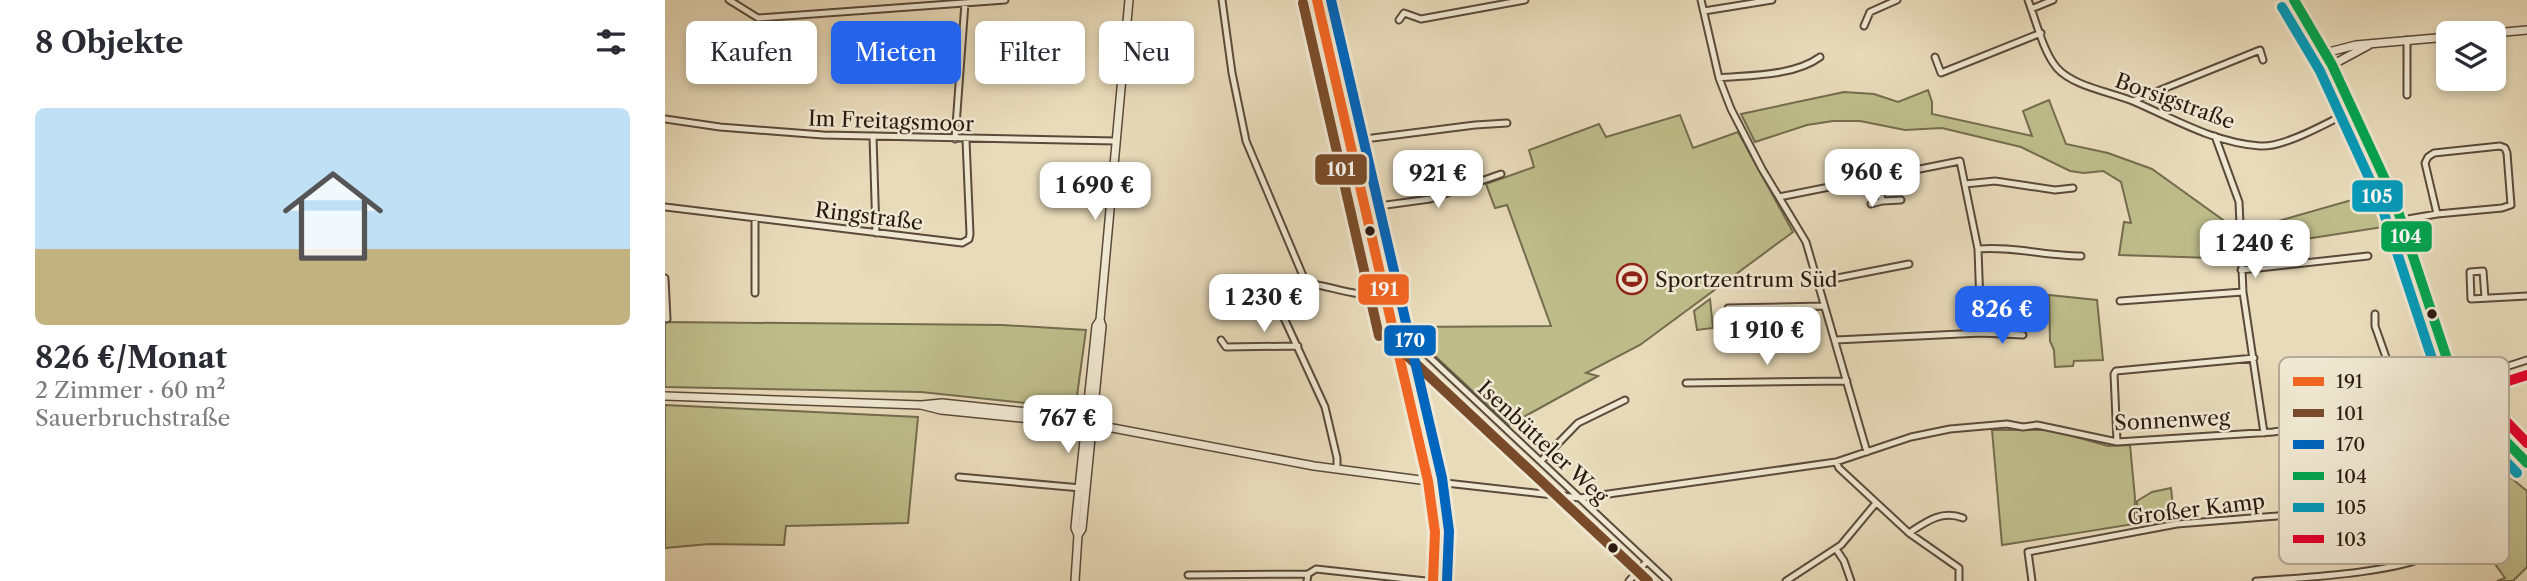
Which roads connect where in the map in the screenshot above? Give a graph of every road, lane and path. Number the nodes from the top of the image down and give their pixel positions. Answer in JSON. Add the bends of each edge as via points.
{"nodes":[{"id":1,"x":729,"y":0,"type":"edge"},
{"id":2,"x":856,"y":0,"type":"edge"},
{"id":3,"x":1005,"y":0,"type":"edge"},
{"id":4,"x":1129,"y":0,"type":"edge"},
{"id":5,"x":1223,"y":0,"type":"edge"},
{"id":6,"x":1317,"y":0,"type":"edge"},
{"id":7,"x":1521,"y":0,"type":"edge"},
{"id":8,"x":1701,"y":0,"type":"edge"},
{"id":9,"x":1772,"y":0,"type":"edge"},
{"id":10,"x":1897,"y":0,"type":"edge"},
{"id":11,"x":2028,"y":0,"type":"edge"},
{"id":12,"x":2053,"y":0,"type":"edge"},
{"id":13,"x":2294,"y":0,"type":"edge"},
{"id":14,"x":965,"y":2,"type":"edge"},
{"id":15,"x":857,"y":9,"type":"junction"},
{"id":16,"x":2031,"y":9,"type":"junction"},
{"id":17,"x":1704,"y":11,"type":"junction"},
{"id":18,"x":1399,"y":20,"type":"dead end"},
{"id":19,"x":1864,"y":26,"type":"dead end"},
{"id":20,"x":2527,"y":30,"type":"edge"},
{"id":21,"x":2506,"y":32,"type":"edge"},
{"id":22,"x":2041,"y":33,"type":"junction"},
{"id":23,"x":2436,"y":38,"type":"edge"},
{"id":24,"x":2407,"y":40,"type":"junction"},
{"id":25,"x":2370,"y":45,"type":"junction"},
{"id":26,"x":2325,"y":52,"type":"junction"},
{"id":27,"x":1820,"y":57,"type":"dead end"},
{"id":28,"x":1935,"y":57,"type":"dead end"},
{"id":29,"x":2263,"y":60,"type":"dead end"},
{"id":30,"x":2332,"y":65,"type":"junction"},
{"id":31,"x":1719,"y":78,"type":"junction"},
{"id":32,"x":2407,"y":95,"type":"dead end"},
{"id":33,"x":2133,"y":101,"type":"junction"},
{"id":34,"x":2353,"y":110,"type":"junction"},
{"id":35,"x":665,"y":119,"type":"edge"},
{"id":36,"x":1507,"y":123,"type":"dead end"},
{"id":37,"x":873,"y":136,"type":"junction"},
{"id":38,"x":2215,"y":136,"type":"junction"},
{"id":39,"x":954,"y":139,"type":"junction"},
{"id":40,"x":966,"y":140,"type":"junction"},
{"id":41,"x":1117,"y":141,"type":"junction"},
{"id":42,"x":1349,"y":141,"type":"junction"},
{"id":43,"x":1501,"y":174,"type":"dead end"},
{"id":44,"x":1878,"y":177,"type":"junction"},
{"id":45,"x":1965,"y":184,"type":"junction"},
{"id":46,"x":2073,"y":188,"type":"dead end"},
{"id":47,"x":1779,"y":197,"type":"junction"},
{"id":48,"x":1901,"y":200,"type":"dead end"},
{"id":49,"x":1882,"y":201,"type":"junction"},
{"id":50,"x":1871,"y":204,"type":"dead end"},
{"id":51,"x":665,"y":207,"type":"edge"},
{"id":52,"x":1364,"y":208,"type":"junction"},
{"id":53,"x":2437,"y":214,"type":"junction"},
{"id":54,"x":755,"y":218,"type":"junction"},
{"id":55,"x":2402,"y":220,"type":"junction"},
{"id":56,"x":876,"y":233,"type":"junction"},
{"id":57,"x":1978,"y":249,"type":"junction"},
{"id":58,"x":2081,"y":256,"type":"dead end"},
{"id":59,"x":2368,"y":256,"type":"dead end"},
{"id":60,"x":1909,"y":264,"type":"dead end"},
{"id":61,"x":2241,"y":270,"type":"junction"},
{"id":62,"x":665,"y":278,"type":"edge"},
{"id":63,"x":1818,"y":282,"type":"junction"},
{"id":64,"x":1306,"y":284,"type":"junction"},
{"id":65,"x":2243,"y":292,"type":"junction"},
{"id":66,"x":755,"y":293,"type":"dead end"},
{"id":67,"x":1384,"y":293,"type":"junction"},
{"id":68,"x":2527,"y":296,"type":"edge"},
{"id":69,"x":2485,"y":298,"type":"junction"},
{"id":70,"x":2120,"y":302,"type":"dead end"},
{"id":71,"x":1824,"y":306,"type":"junction"},
{"id":72,"x":1728,"y":308,"type":"dead end"},
{"id":73,"x":2375,"y":314,"type":"dead end"},
{"id":74,"x":667,"y":319,"type":"dead end"},
{"id":75,"x":1393,"y":333,"type":"junction"},
{"id":76,"x":1981,"y":333,"type":"junction"},
{"id":77,"x":2023,"y":335,"type":"dead end"},
{"id":78,"x":1221,"y":340,"type":"dead end"},
{"id":79,"x":1836,"y":340,"type":"junction"},
{"id":80,"x":1298,"y":346,"type":"junction"},
{"id":81,"x":2386,"y":357,"type":"edge"},
{"id":82,"x":2447,"y":357,"type":"edge"},
{"id":83,"x":2254,"y":358,"type":"junction"},
{"id":84,"x":2527,"y":360,"type":"edge"},
{"id":85,"x":2509,"y":366,"type":"edge"},
{"id":86,"x":1847,"y":381,"type":"junction"},
{"id":87,"x":1686,"y":383,"type":"dead end"},
{"id":88,"x":665,"y":396,"type":"edge"},
{"id":89,"x":1625,"y":400,"type":"dead end"},
{"id":90,"x":1092,"y":423,"type":"junction"},
{"id":91,"x":2279,"y":431,"type":"edge"},
{"id":92,"x":2264,"y":433,"type":"junction"},
{"id":93,"x":2117,"y":442,"type":"junction"},
{"id":94,"x":2509,"y":444,"type":"edge"},
{"id":95,"x":1867,"y":452,"type":"junction"},
{"id":96,"x":1541,"y":461,"type":"junction"},
{"id":97,"x":1836,"y":462,"type":"junction"},
{"id":98,"x":2527,"y":463,"type":"edge"},
{"id":99,"x":1337,"y":470,"type":"junction"},
{"id":100,"x":959,"y":477,"type":"dead end"},
{"id":101,"x":1428,"y":481,"type":"junction"},
{"id":102,"x":1082,"y":488,"type":"junction"},
{"id":103,"x":1580,"y":498,"type":"junction"},
{"id":104,"x":1876,"y":503,"type":"junction"},
{"id":105,"x":2279,"y":516,"type":"edge"},
{"id":106,"x":1963,"y":518,"type":"dead end"},
{"id":107,"x":1909,"y":533,"type":"junction"},
{"id":108,"x":1836,"y":548,"type":"junction"},
{"id":109,"x":1647,"y":561,"type":"junction"},
{"id":110,"x":2399,"y":564,"type":"edge"},
{"id":111,"x":1188,"y":575,"type":"dead end"},
{"id":112,"x":1308,"y":578,"type":"edge"},
{"id":113,"x":1216,"y":579,"type":"edge"},
{"id":114,"x":1075,"y":581,"type":"edge"},
{"id":115,"x":1426,"y":581,"type":"edge"},
{"id":116,"x":1433,"y":581,"type":"edge"},
{"id":117,"x":1629,"y":581,"type":"edge"},
{"id":118,"x":1668,"y":581,"type":"edge"},
{"id":119,"x":1786,"y":581,"type":"edge"},
{"id":120,"x":1851,"y":581,"type":"edge"},
{"id":121,"x":1959,"y":581,"type":"edge"},
{"id":122,"x":2032,"y":581,"type":"edge"},
{"id":123,"x":2256,"y":581,"type":"edge"}],
"edges":[{"from":1,"to":15,"type":"street","via":[[758,18]]},
{"from":2,"to":15,"type":"street"},
{"from":3,"to":14,"type":"street"},
{"from":4,"to":41,"type":"street"},
{"from":5,"to":64,"type":"street","via":[[1231,73],[1247,141]]},
{"from":6,"to":42,"type":"street"},
{"from":7,"to":18,"type":"street","via":[[1421,19],[1404,13]]},
{"from":8,"to":17,"type":"street"},
{"from":9,"to":17,"type":"street"},
{"from":10,"to":19,"type":"street","via":[[1870,12]]},
{"from":11,"to":16,"type":"street","name":"Borsigstraße"},
{"from":12,"to":16,"type":"street"},
{"from":13,"to":26,"type":"street"},
{"from":14,"to":15,"type":"street"},
{"from":14,"to":39,"type":"street"},
{"from":16,"to":22,"type":"street","name":"Borsigstraße"},
{"from":17,"to":31,"type":"street"},
{"from":20,"to":21,"type":"street"},
{"from":22,"to":28,"type":"street","via":[[1941,73]]},
{"from":22,"to":33,"type":"street","name":"Borsigstraße","via":[[2049,57],[2060,71]]},
{"from":23,"to":24,"type":"street"},
{"from":24,"to":25,"type":"street"},
{"from":24,"to":32,"type":"street"},
{"from":25,"to":26,"type":"street"},
{"from":25,"to":30,"type":"street"},
{"from":26,"to":30,"type":"street"},
{"from":27,"to":31,"type":"street","via":[[1811,64]]},
{"from":29,"to":33,"type":"street","via":[[2260,50]]},
{"from":30,"to":34,"type":"street"},
{"from":31,"to":47,"type":"street","via":[[1734,116]]},
{"from":33,"to":38,"type":"street","name":"Borsigstraße"},
{"from":34,"to":38,"type":"street","name":"Borsigstraße","via":[[2300,135],[2261,146]]},
{"from":34,"to":55,"type":"street"},
{"from":35,"to":37,"type":"street","name":"Im Freitagsmoor","via":[[748,130]]},
{"from":36,"to":42,"type":"street"},
{"from":37,"to":39,"type":"street","name":"Im Freitagsmoor"},
{"from":37,"to":56,"type":"street"},
{"from":38,"to":61,"type":"street","via":[[2239,202]]},
{"from":39,"to":40,"type":"street","name":"Im Freitagsmoor"},
{"from":40,"to":41,"type":"street","name":"Im Freitagsmoor"},
{"from":40,"to":56,"type":"street","name":"Ringstraße","via":[[969,239],[962,243]]},
{"from":41,"to":90,"type":"street","via":[[1096,326]]},
{"from":42,"to":52,"type":"street"},
{"from":43,"to":52,"type":"street","via":[[1430,199]]},
{"from":44,"to":45,"type":"street","via":[[1960,161]]},
{"from":44,"to":47,"type":"street"},
{"from":44,"to":49,"type":"street"},
{"from":45,"to":46,"type":"street","via":[[1995,181],[2055,190]]},
{"from":45,"to":57,"type":"street"},
{"from":47,"to":63,"type":"street","via":[[1801,232]]},
{"from":48,"to":49,"type":"street"},
{"from":49,"to":50,"type":"street"},
{"from":51,"to":54,"type":"street","name":"Ringstraße"},
{"from":52,"to":67,"type":"street"},
{"from":53,"to":53,"type":"street","via":[[2511,205],[2505,148],[2428,157],[2425,163]]},
{"from":53,"to":55,"type":"street"},
{"from":54,"to":56,"type":"street","name":"Ringstraße"},
{"from":54,"to":66,"type":"street"},
{"from":55,"to":82,"type":"street"},
{"from":57,"to":58,"type":"street"},
{"from":57,"to":76,"type":"street"},
{"from":59,"to":61,"type":"street"},
{"from":60,"to":63,"type":"street"},
{"from":61,"to":65,"type":"street"},
{"from":62,"to":74,"type":"street"},
{"from":63,"to":71,"type":"street"},
{"from":64,"to":67,"type":"street","via":[[1366,295]]},
{"from":64,"to":80,"type":"street","via":[[1285,313]]},
{"from":65,"to":70,"type":"street"},
{"from":65,"to":83,"type":"street"},
{"from":67,"to":75,"type":"street"},
{"from":68,"to":69,"type":"street"},
{"from":69,"to":69,"type":"street","via":[[2483,271],[2470,272],[2472,299]]},
{"from":71,"to":72,"type":"street"},
{"from":71,"to":79,"type":"street"},
{"from":73,"to":81,"type":"street"},
{"from":75,"to":96,"type":"street","name":"Isenbütteler Weg","via":[[1407,336]]},
{"from":75,"to":101,"type":"street"},
{"from":76,"to":77,"type":"street"},
{"from":76,"to":79,"type":"street"},
{"from":78,"to":80,"type":"street","via":[[1226,347]]},
{"from":79,"to":86,"type":"street"},
{"from":80,"to":99,"type":"street","via":[[1325,407]]},
{"from":83,"to":92,"type":"street"},
{"from":83,"to":93,"type":"street","via":[[2116,371]]},
{"from":84,"to":85,"type":"street","name":"Sonnenweg"},
{"from":86,"to":87,"type":"street"},
{"from":86,"to":95,"type":"street"},
{"from":88,"to":90,"type":"street","name":"Sonnenweg","via":[[922,405]]},
{"from":89,"to":96,"type":"street","via":[[1578,423]]},
{"from":90,"to":99,"type":"street","name":"Sonnenweg"},
{"from":90,"to":102,"type":"street"},
{"from":91,"to":92,"type":"street","name":"Sonnenweg"},
{"from":92,"to":93,"type":"street","name":"Sonnenweg"},
{"from":93,"to":95,"type":"street","name":"Sonnenweg","via":[[2037,425],[2007,424],[1910,437]]},
{"from":94,"to":98,"type":"street"},
{"from":95,"to":97,"type":"street","name":"Sonnenweg"},
{"from":96,"to":103,"type":"street","name":"Isenbütteler Weg"},
{"from":97,"to":103,"type":"street","name":"Sonnenweg"},
{"from":97,"to":104,"type":"street"},
{"from":99,"to":101,"type":"street","name":"Sonnenweg"},
{"from":100,"to":102,"type":"street"},
{"from":101,"to":103,"type":"street","name":"Sonnenweg"},
{"from":101,"to":116,"type":"street","via":[[1435,532]]},
{"from":102,"to":114,"type":"street","via":[[1075,528]]},
{"from":103,"to":109,"type":"street","name":"Isenbütteler Weg"},
{"from":104,"to":107,"type":"street"},
{"from":104,"to":108,"type":"street"},
{"from":105,"to":122,"type":"street","name":"Großer Kamp","via":[[2177,524],[2028,552]]},
{"from":106,"to":107,"type":"street","via":[[1953,514],[1933,517]]},
{"from":107,"to":121,"type":"street","via":[[1959,568]]},
{"from":108,"to":119,"type":"street"},
{"from":108,"to":120,"type":"street"},
{"from":109,"to":117,"type":"street"},
{"from":109,"to":118,"type":"street","name":"Isenbütteler Weg"},
{"from":110,"to":123,"type":"street"},
{"from":111,"to":113,"type":"street"},
{"from":112,"to":113,"type":"street","via":[[1273,573]]},
{"from":112,"to":115,"type":"street","via":[[1316,569]]}]}
